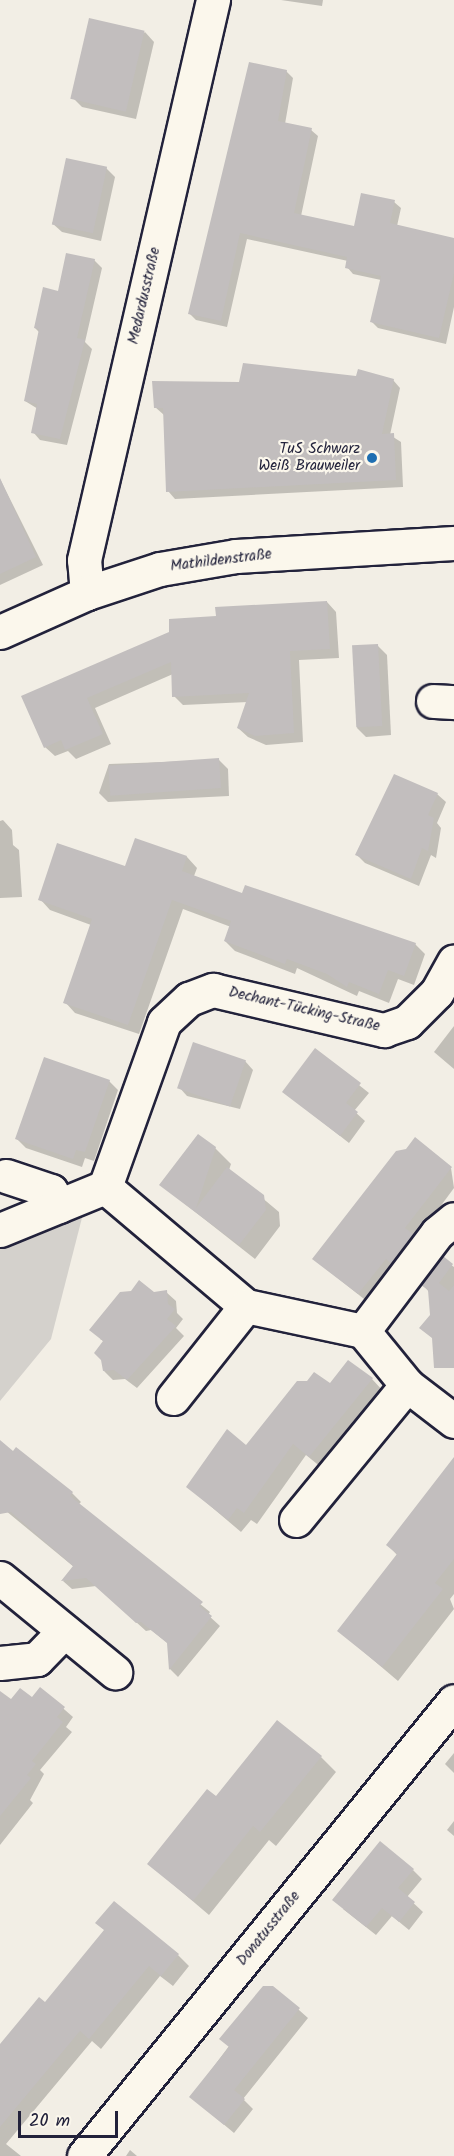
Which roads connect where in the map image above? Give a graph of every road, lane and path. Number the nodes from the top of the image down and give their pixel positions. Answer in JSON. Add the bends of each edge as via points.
{"nodes":[{"id":1,"x":213,"y":0,"type":"edge"},
{"id":2,"x":454,"y":543,"type":"edge"},
{"id":3,"x":87,"y":593,"type":"junction"},
{"id":4,"x":0,"y":632,"type":"edge"},
{"id":5,"x":454,"y":961,"type":"edge"},
{"id":6,"x":6,"y":1176,"type":"dead end"},
{"id":7,"x":105,"y":1186,"type":"junction"},
{"id":8,"x":59,"y":1206,"type":"junction"},
{"id":9,"x":454,"y":1219,"type":"edge"},
{"id":10,"x":0,"y":1230,"type":"edge"},
{"id":11,"x":246,"y":1306,"type":"junction"},
{"id":12,"x":363,"y":1331,"type":"junction"},
{"id":13,"x":407,"y":1385,"type":"junction"},
{"id":14,"x":173,"y":1398,"type":"dead end"},
{"id":15,"x":454,"y":1421,"type":"edge"},
{"id":16,"x":296,"y":1520,"type":"dead end"},
{"id":17,"x":1,"y":1581,"type":"edge"},
{"id":18,"x":64,"y":1631,"type":"junction"},
{"id":19,"x":0,"y":1663,"type":"edge"},
{"id":20,"x":115,"y":1672,"type":"dead end"},
{"id":21,"x":454,"y":1701,"type":"edge"},
{"id":22,"x":84,"y":2156,"type":"edge"}],
"edges":[{"from":1,"to":3,"type":"street","name":"Medardusstraße","via":[[84,560]]},
{"from":2,"to":3,"type":"street","name":"Mathildenstraße","via":[[236,556],[160,569]]},
{"from":3,"to":4,"type":"street","name":"Mathildenstraße"},
{"from":5,"to":7,"type":"street","name":"Dechant-Tücking-Straße","via":[[437,992],[406,1022],[384,1030],[213,990],[189,999],[164,1022]]},
{"from":6,"to":8,"type":"street","via":[[51,1191]]},
{"from":7,"to":8,"type":"street"},
{"from":7,"to":11,"type":"street"},
{"from":8,"to":10,"type":"street"},
{"from":9,"to":12,"type":"street","via":[[437,1233]]},
{"from":11,"to":12,"type":"street"},
{"from":11,"to":14,"type":"street"},
{"from":12,"to":13,"type":"street"},
{"from":13,"to":15,"type":"street"},
{"from":13,"to":16,"type":"street"},
{"from":17,"to":18,"type":"street"},
{"from":18,"to":19,"type":"street","via":[[37,1659]]},
{"from":18,"to":20,"type":"street"},
{"from":21,"to":22,"type":"street","name":"Donatusstraße"}]}
